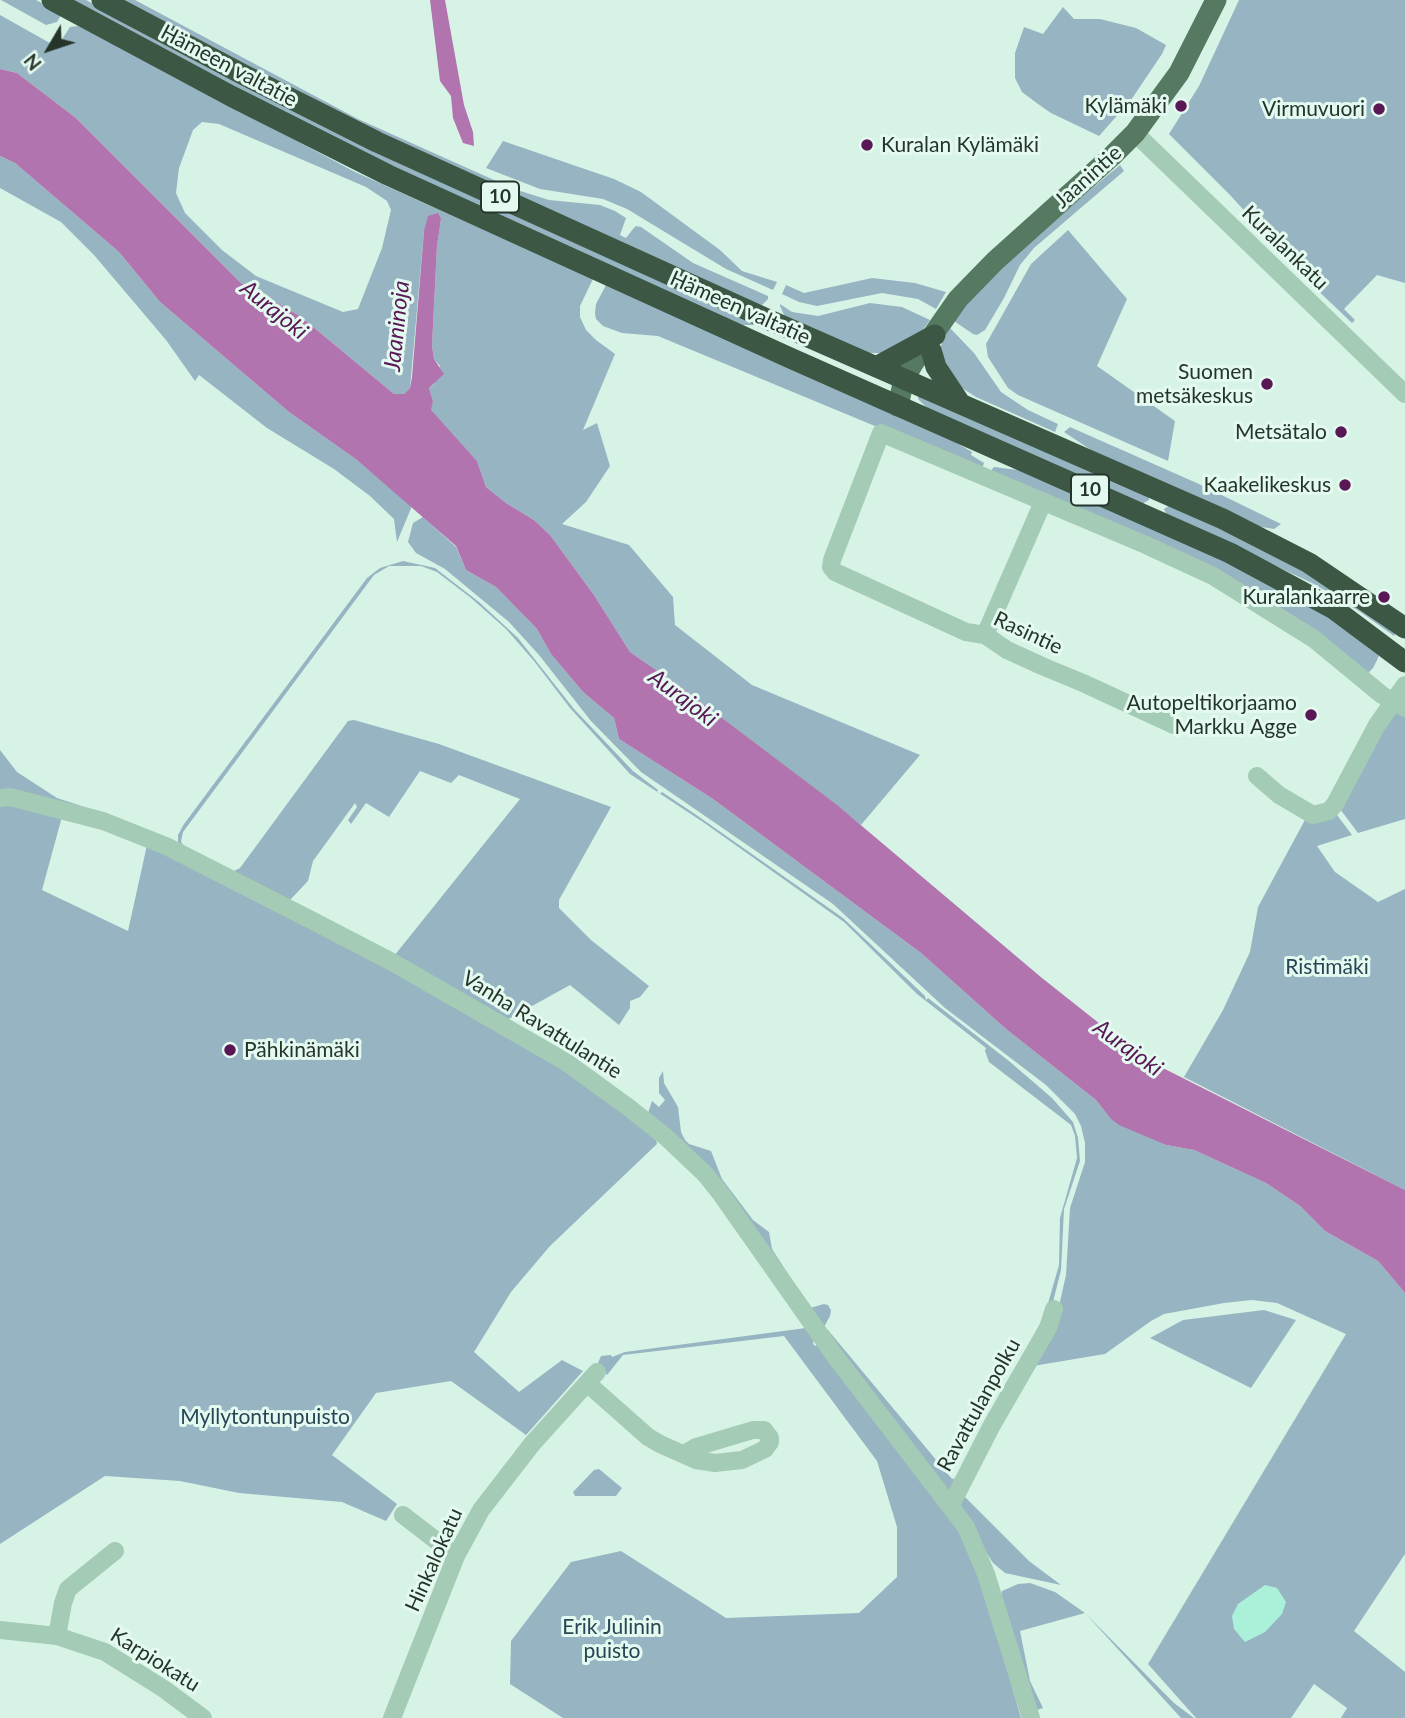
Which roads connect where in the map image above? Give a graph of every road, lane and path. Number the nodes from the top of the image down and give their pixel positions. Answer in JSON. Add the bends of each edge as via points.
{"nodes":[{"id":1,"x":52,"y":0,"type":"edge"},
{"id":2,"x":102,"y":0,"type":"edge"},
{"id":3,"x":1216,"y":0,"type":"edge"},
{"id":4,"x":1135,"y":133,"type":"junction"},
{"id":5,"x":933,"y":342,"type":"junction"},
{"id":6,"x":876,"y":367,"type":"junction"},
{"id":7,"x":910,"y":382,"type":"junction"},
{"id":8,"x":1405,"y":394,"type":"edge"},
{"id":9,"x":962,"y":404,"type":"junction"},
{"id":10,"x":898,"y":406,"type":"junction"},
{"id":11,"x":1043,"y":502,"type":"junction"},
{"id":12,"x":1405,"y":628,"type":"edge"},
{"id":13,"x":985,"y":635,"type":"junction"},
{"id":14,"x":1405,"y":662,"type":"edge"},
{"id":15,"x":1405,"y":685,"type":"edge"},
{"id":16,"x":1399,"y":705,"type":"edge"},
{"id":17,"x":1174,"y":725,"type":"dead end"},
{"id":18,"x":1257,"y":776,"type":"dead end"},
{"id":19,"x":0,"y":798,"type":"edge"},
{"id":20,"x":1054,"y":1309,"type":"dead end"},
{"id":21,"x":684,"y":1454,"type":"dead end"},
{"id":22,"x":951,"y":1505,"type":"junction"},
{"id":23,"x":403,"y":1515,"type":"dead end"},
{"id":24,"x":115,"y":1552,"type":"dead end"},
{"id":25,"x":456,"y":1556,"type":"junction"},
{"id":26,"x":0,"y":1630,"type":"edge"},
{"id":27,"x":57,"y":1636,"type":"junction"},
{"id":28,"x":203,"y":1718,"type":"edge"},
{"id":29,"x":392,"y":1718,"type":"edge"},
{"id":30,"x":1031,"y":1718,"type":"edge"}],
"edges":[{"from":1,"to":10,"type":"highway","name":"Hämeen valtatie","number":"10","via":[[388,175]]},
{"from":2,"to":6,"type":"highway","name":"Hämeen valtatie","number":"10","via":[[377,142]]},
{"from":3,"to":4,"type":"main road","name":"Jaanintie","via":[[1179,73]]},
{"from":4,"to":5,"type":"main road","name":"Jaanintie","via":[[987,268],[958,299]]},
{"from":4,"to":8,"type":"street","name":"Kuralankatu"},
{"from":5,"to":6,"type":"highway"},
{"from":5,"to":7,"type":"main road","name":"Jaanintie"},
{"from":5,"to":9,"type":"highway","via":[[936,367]]},
{"from":6,"to":7,"type":"highway","name":"Hämeen valtatie","number":"10"},
{"from":7,"to":9,"type":"highway","name":"Hämeen valtatie","number":"10"},
{"from":7,"to":10,"type":"main road","name":"Jaanintie"},
{"from":9,"to":12,"type":"highway","name":"Hämeen valtatie","number":"10","via":[[1265,540]]},
{"from":10,"to":14,"type":"highway","name":"Hämeen valtatie","number":"10","via":[[1230,552],[1334,609]]},
{"from":11,"to":13,"type":"street"},
{"from":11,"to":13,"type":"street","name":"Rasintie","via":[[881,433],[831,567],[841,576],[966,632]]},
{"from":11,"to":16,"type":"street","via":[[1213,576],[1314,639]]},
{"from":13,"to":17,"type":"street","name":"Rasintie","via":[[1007,650]]},
{"from":15,"to":16,"type":"street"},
{"from":16,"to":18,"type":"street","via":[[1374,731],[1335,804],[1323,814],[1313,815],[1287,801]]},
{"from":19,"to":22,"type":"street","name":"Vanha Ravattulantie","via":[[103,821],[166,846],[404,968],[566,1062],[628,1107],[713,1184],[835,1356]]},
{"from":20,"to":22,"type":"street","name":"Ravattulanpolku","via":[[1048,1328]]},
{"from":21,"to":25,"type":"street","name":"Hinkalokatu","via":[[648,1437],[592,1378],[499,1484]]},
{"from":22,"to":30,"type":"street","name":"Ravattulanpolku","via":[[986,1574]]},
{"from":23,"to":25,"type":"street"},
{"from":24,"to":27,"type":"street","via":[[68,1589]]},
{"from":25,"to":29,"type":"street","name":"Hinkalokatu"},
{"from":26,"to":27,"type":"street","name":"Karpiokatu"},
{"from":27,"to":28,"type":"street","name":"Karpiokatu","via":[[122,1662]]}]}
